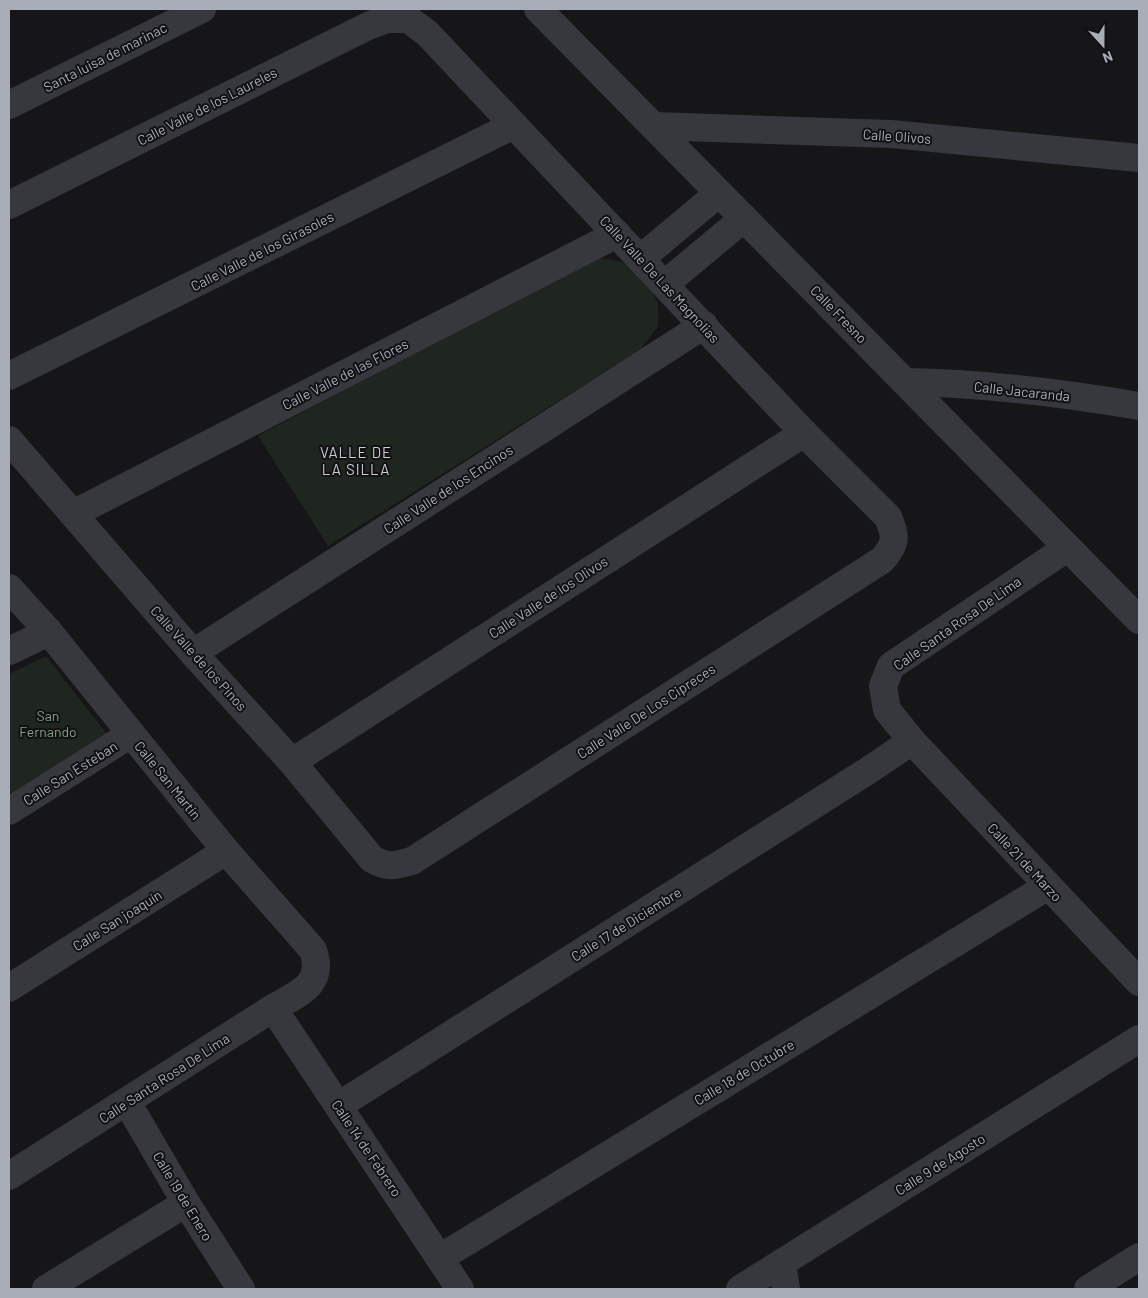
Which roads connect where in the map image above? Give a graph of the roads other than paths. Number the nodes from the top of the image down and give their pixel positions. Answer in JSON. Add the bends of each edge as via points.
{"nodes":[{"id":1,"x":202,"y":9,"type":"edge"},
{"id":2,"x":538,"y":9,"type":"edge"},
{"id":3,"x":408,"y":19,"type":"joint"},
{"id":4,"x":9,"y":105,"type":"edge"},
{"id":5,"x":514,"y":125,"type":"junction"},
{"id":6,"x":654,"y":126,"type":"junction"},
{"id":7,"x":1139,"y":158,"type":"edge"},
{"id":8,"x":719,"y":193,"type":"junction"},
{"id":9,"x":9,"y":205,"type":"edge"},
{"id":10,"x":744,"y":218,"type":"junction"},
{"id":11,"x":616,"y":234,"type":"junction"},
{"id":12,"x":640,"y":259,"type":"junction"},
{"id":13,"x":665,"y":284,"type":"junction"},
{"id":14,"x":704,"y":325,"type":"junction"},
{"id":15,"x":9,"y":376,"type":"edge"},
{"id":16,"x":905,"y":382,"type":"junction"},
{"id":17,"x":1139,"y":406,"type":"edge"},
{"id":18,"x":804,"y":433,"type":"junction"},
{"id":19,"x":9,"y":440,"type":"edge"},
{"id":20,"x":73,"y":514,"type":"junction"},
{"id":21,"x":892,"y":548,"type":"joint"},
{"id":22,"x":1067,"y":548,"type":"junction"},
{"id":23,"x":9,"y":588,"type":"edge"},
{"id":24,"x":1139,"y":620,"type":"edge"},
{"id":25,"x":49,"y":632,"type":"junction"},
{"id":26,"x":9,"y":651,"type":"edge"},
{"id":27,"x":193,"y":653,"type":"junction"},
{"id":28,"x":131,"y":734,"type":"junction"},
{"id":29,"x":912,"y":740,"type":"junction"},
{"id":30,"x":292,"y":762,"type":"junction"},
{"id":31,"x":9,"y":811,"type":"edge"},
{"id":32,"x":226,"y":851,"type":"junction"},
{"id":33,"x":395,"y":866,"type":"joint"},
{"id":34,"x":1048,"y":886,"type":"junction"},
{"id":35,"x":315,"y":976,"type":"joint"},
{"id":36,"x":1139,"y":982,"type":"edge"},
{"id":37,"x":9,"y":988,"type":"edge"},
{"id":38,"x":273,"y":1008,"type":"junction"},
{"id":39,"x":1139,"y":1039,"type":"edge"},
{"id":40,"x":127,"y":1102,"type":"junction"},
{"id":41,"x":338,"y":1106,"type":"junction"},
{"id":42,"x":9,"y":1176,"type":"edge"},
{"id":43,"x":186,"y":1203,"type":"junction"},
{"id":44,"x":1139,"y":1257,"type":"edge"},
{"id":45,"x":440,"y":1258,"type":"junction"},
{"id":46,"x":784,"y":1277,"type":"edge"},
{"id":47,"x":46,"y":1289,"type":"edge"},
{"id":48,"x":241,"y":1289,"type":"edge"},
{"id":49,"x":460,"y":1289,"type":"edge"},
{"id":50,"x":740,"y":1289,"type":"edge"},
{"id":51,"x":1088,"y":1289,"type":"edge"}],
"edges":[{"from":1,"to":4,"type":"street","name":"Santa luisa de marinac"},
{"from":2,"to":6,"type":"street","name":"Calle Fresno"},
{"from":3,"to":5,"type":"street","name":"Calle Valle De Las Magnolias","via":[[427,33]]},
{"from":3,"to":9,"type":"street","name":"Calle Valle de los Laureles","via":[[387,19],[368,26]]},
{"from":5,"to":11,"type":"street","name":"Calle Valle De Las Magnolias"},
{"from":5,"to":15,"type":"street","name":"Calle Valle de los Girasoles"},
{"from":6,"to":7,"type":"street","name":"Calle Olivos","via":[[891,134]]},
{"from":6,"to":8,"type":"street","name":"Calle Fresno"},
{"from":8,"to":10,"type":"street","name":"Calle Fresno"},
{"from":8,"to":12,"type":"street"},
{"from":10,"to":13,"type":"street"},
{"from":10,"to":16,"type":"street","name":"Calle Fresno"},
{"from":11,"to":12,"type":"street","name":"Calle Valle De Las Magnolias"},
{"from":11,"to":20,"type":"street","name":"Calle Valle de las Flores"},
{"from":12,"to":13,"type":"street","name":"Calle Valle De Las Magnolias"},
{"from":13,"to":14,"type":"street","name":"Calle Valle De Las Magnolias"},
{"from":14,"to":18,"type":"street","name":"Calle Valle De Las Magnolias"},
{"from":14,"to":27,"type":"street","name":"Calle Valle de los Encinos"},
{"from":16,"to":17,"type":"street","name":"Calle Jacaranda","via":[[942,382],[1088,397]]},
{"from":16,"to":22,"type":"street","name":"Calle Fresno"},
{"from":18,"to":21,"type":"street","name":"Calle Valle De Las Magnolias","via":[[888,516],[894,532]]},
{"from":18,"to":30,"type":"street","name":"Calle Valle de los Olivos"},
{"from":19,"to":20,"type":"street","name":"Calle Valle de los Pinos"},
{"from":20,"to":27,"type":"street","name":"Calle Valle de los Pinos"},
{"from":21,"to":33,"type":"street","name":"Calle Valle De Los Cipreces","via":[[882,560],[412,861]]},
{"from":22,"to":24,"type":"street","name":"Calle Fresno"},
{"from":22,"to":29,"type":"street","name":"Calle Santa Rosa De Lima","via":[[891,666],[883,686],[887,710]]},
{"from":23,"to":25,"type":"street","name":"Calle San Martín"},
{"from":25,"to":26,"type":"street"},
{"from":25,"to":28,"type":"street","name":"Calle San Martín"},
{"from":27,"to":30,"type":"street","name":"Calle Valle de los Pinos"},
{"from":28,"to":31,"type":"street","name":"Calle San Esteban"},
{"from":28,"to":32,"type":"street","name":"Calle San Martín"},
{"from":29,"to":34,"type":"street","name":"Calle 21 de Marzo"},
{"from":29,"to":41,"type":"street","name":"Calle 17 de Diciembre"},
{"from":30,"to":33,"type":"street","name":"Calle Valle de los Pinos","via":[[372,859],[384,866]]},
{"from":32,"to":35,"type":"street","name":"Calle San Martín","via":[[313,950],[317,963]]},
{"from":32,"to":37,"type":"street","name":"Calle San joaquín"},
{"from":34,"to":36,"type":"street","name":"Calle 21 de Marzo"},
{"from":34,"to":45,"type":"street","name":"Calle 18 de Octubre"},
{"from":35,"to":38,"type":"street","name":"Calle Santa Rosa De Lima","via":[[304,990]]},
{"from":38,"to":40,"type":"street","name":"Calle Santa Rosa De Lima"},
{"from":38,"to":41,"type":"street","name":"Calle 14 de Febrero"},
{"from":39,"to":46,"type":"street","name":"Calle 9 de Agosto"},
{"from":40,"to":42,"type":"street","name":"Calle Santa Rosa De Lima"},
{"from":40,"to":43,"type":"street","name":"Calle 19 de Enero"},
{"from":41,"to":45,"type":"street","name":"Calle 14 de Febrero"},
{"from":43,"to":47,"type":"street"},
{"from":43,"to":48,"type":"street","name":"Calle 19 de Enero"},
{"from":44,"to":51,"type":"street"},
{"from":45,"to":49,"type":"street","name":"Calle 14 de Febrero"},
{"from":46,"to":50,"type":"street","name":"Calle 9 de Agosto"}]}
